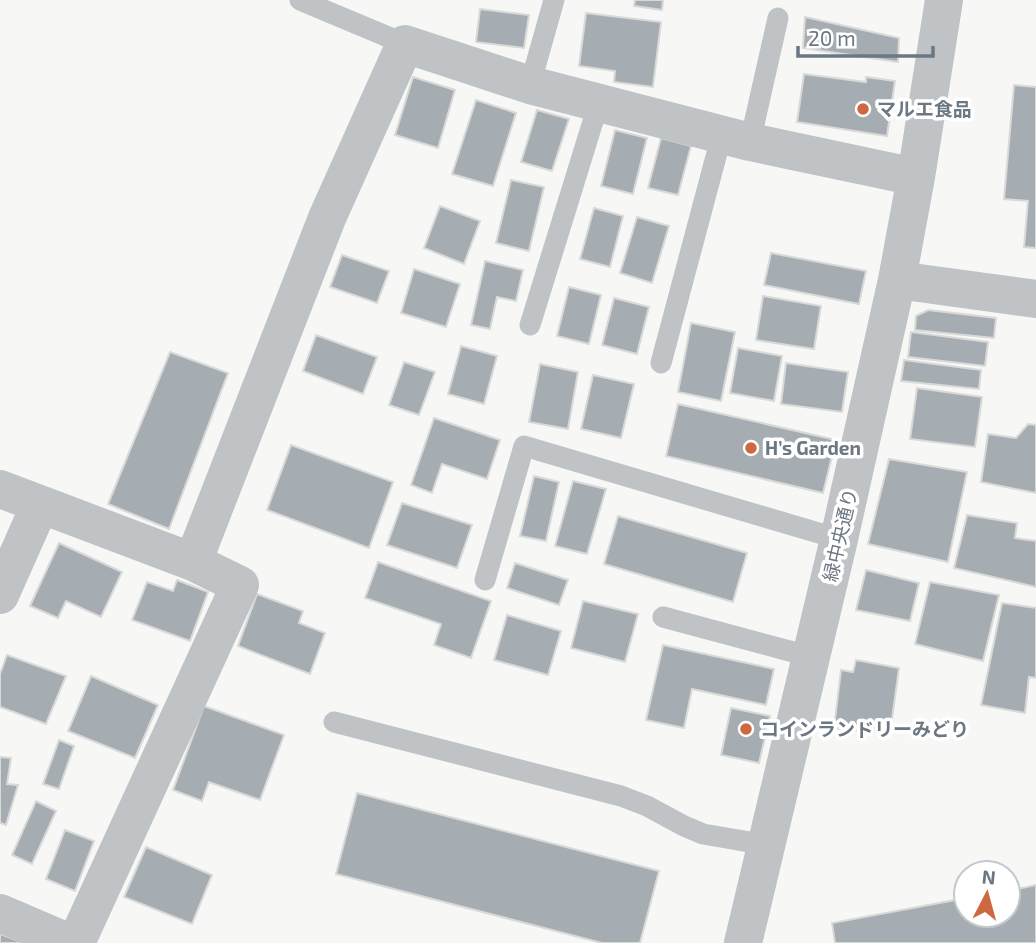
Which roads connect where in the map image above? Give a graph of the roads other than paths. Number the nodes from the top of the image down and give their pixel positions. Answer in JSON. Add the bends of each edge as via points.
{"nodes":[{"id":1,"x":300,"y":0,"type":"edge"},
{"id":2,"x":554,"y":0,"type":"edge"},
{"id":3,"x":944,"y":0,"type":"edge"},
{"id":4,"x":778,"y":18,"type":"dead end"},
{"id":5,"x":405,"y":44,"type":"junction"},
{"id":6,"x":530,"y":85,"type":"junction"},
{"id":7,"x":599,"y":102,"type":"junction"},
{"id":8,"x":736,"y":138,"type":"junction"},
{"id":9,"x":916,"y":177,"type":"junction"},
{"id":10,"x":897,"y":280,"type":"junction"},
{"id":11,"x":1036,"y":299,"type":"edge"},
{"id":12,"x":530,"y":325,"type":"dead end"},
{"id":13,"x":661,"y":363,"type":"dead end"},
{"id":14,"x":0,"y":489,"type":"edge"},
{"id":15,"x":40,"y":505,"type":"junction"},
{"id":16,"x":839,"y":539,"type":"junction"},
{"id":17,"x":193,"y":562,"type":"junction"},
{"id":18,"x":485,"y":580,"type":"dead end"},
{"id":19,"x":0,"y":596,"type":"edge"},
{"id":20,"x":663,"y":617,"type":"dead end"},
{"id":21,"x":812,"y":657,"type":"junction"},
{"id":22,"x":334,"y":722,"type":"dead end"},
{"id":23,"x":767,"y":845,"type":"junction"},
{"id":24,"x":0,"y":913,"type":"edge"},
{"id":25,"x":70,"y":943,"type":"edge"},
{"id":26,"x":76,"y":943,"type":"edge"},
{"id":27,"x":743,"y":943,"type":"edge"}],
"edges":[{"from":1,"to":5,"type":"lane"},
{"from":2,"to":6,"type":"lane"},
{"from":3,"to":9,"type":"street","name":"緑中央通り"},
{"from":4,"to":8,"type":"lane"},
{"from":5,"to":6,"type":"street"},
{"from":5,"to":17,"type":"street","via":[[327,218]]},
{"from":6,"to":7,"type":"street"},
{"from":7,"to":8,"type":"street"},
{"from":7,"to":12,"type":"lane"},
{"from":8,"to":9,"type":"street"},
{"from":8,"to":13,"type":"lane"},
{"from":9,"to":10,"type":"street","name":"緑中央通り"},
{"from":10,"to":11,"type":"street"},
{"from":10,"to":16,"type":"street","name":"緑中央通り"},
{"from":14,"to":15,"type":"street"},
{"from":15,"to":17,"type":"street"},
{"from":15,"to":19,"type":"street"},
{"from":16,"to":18,"type":"lane","via":[[524,446]]},
{"from":16,"to":21,"type":"street","name":"緑中央通り"},
{"from":17,"to":26,"type":"street","via":[[240,585]]},
{"from":20,"to":21,"type":"lane"},
{"from":21,"to":23,"type":"street","name":"緑中央通り"},
{"from":22,"to":23,"type":"lane","via":[[621,796],[703,834]]},
{"from":23,"to":27,"type":"street","name":"緑中央通り"},
{"from":24,"to":25,"type":"street"}]}
